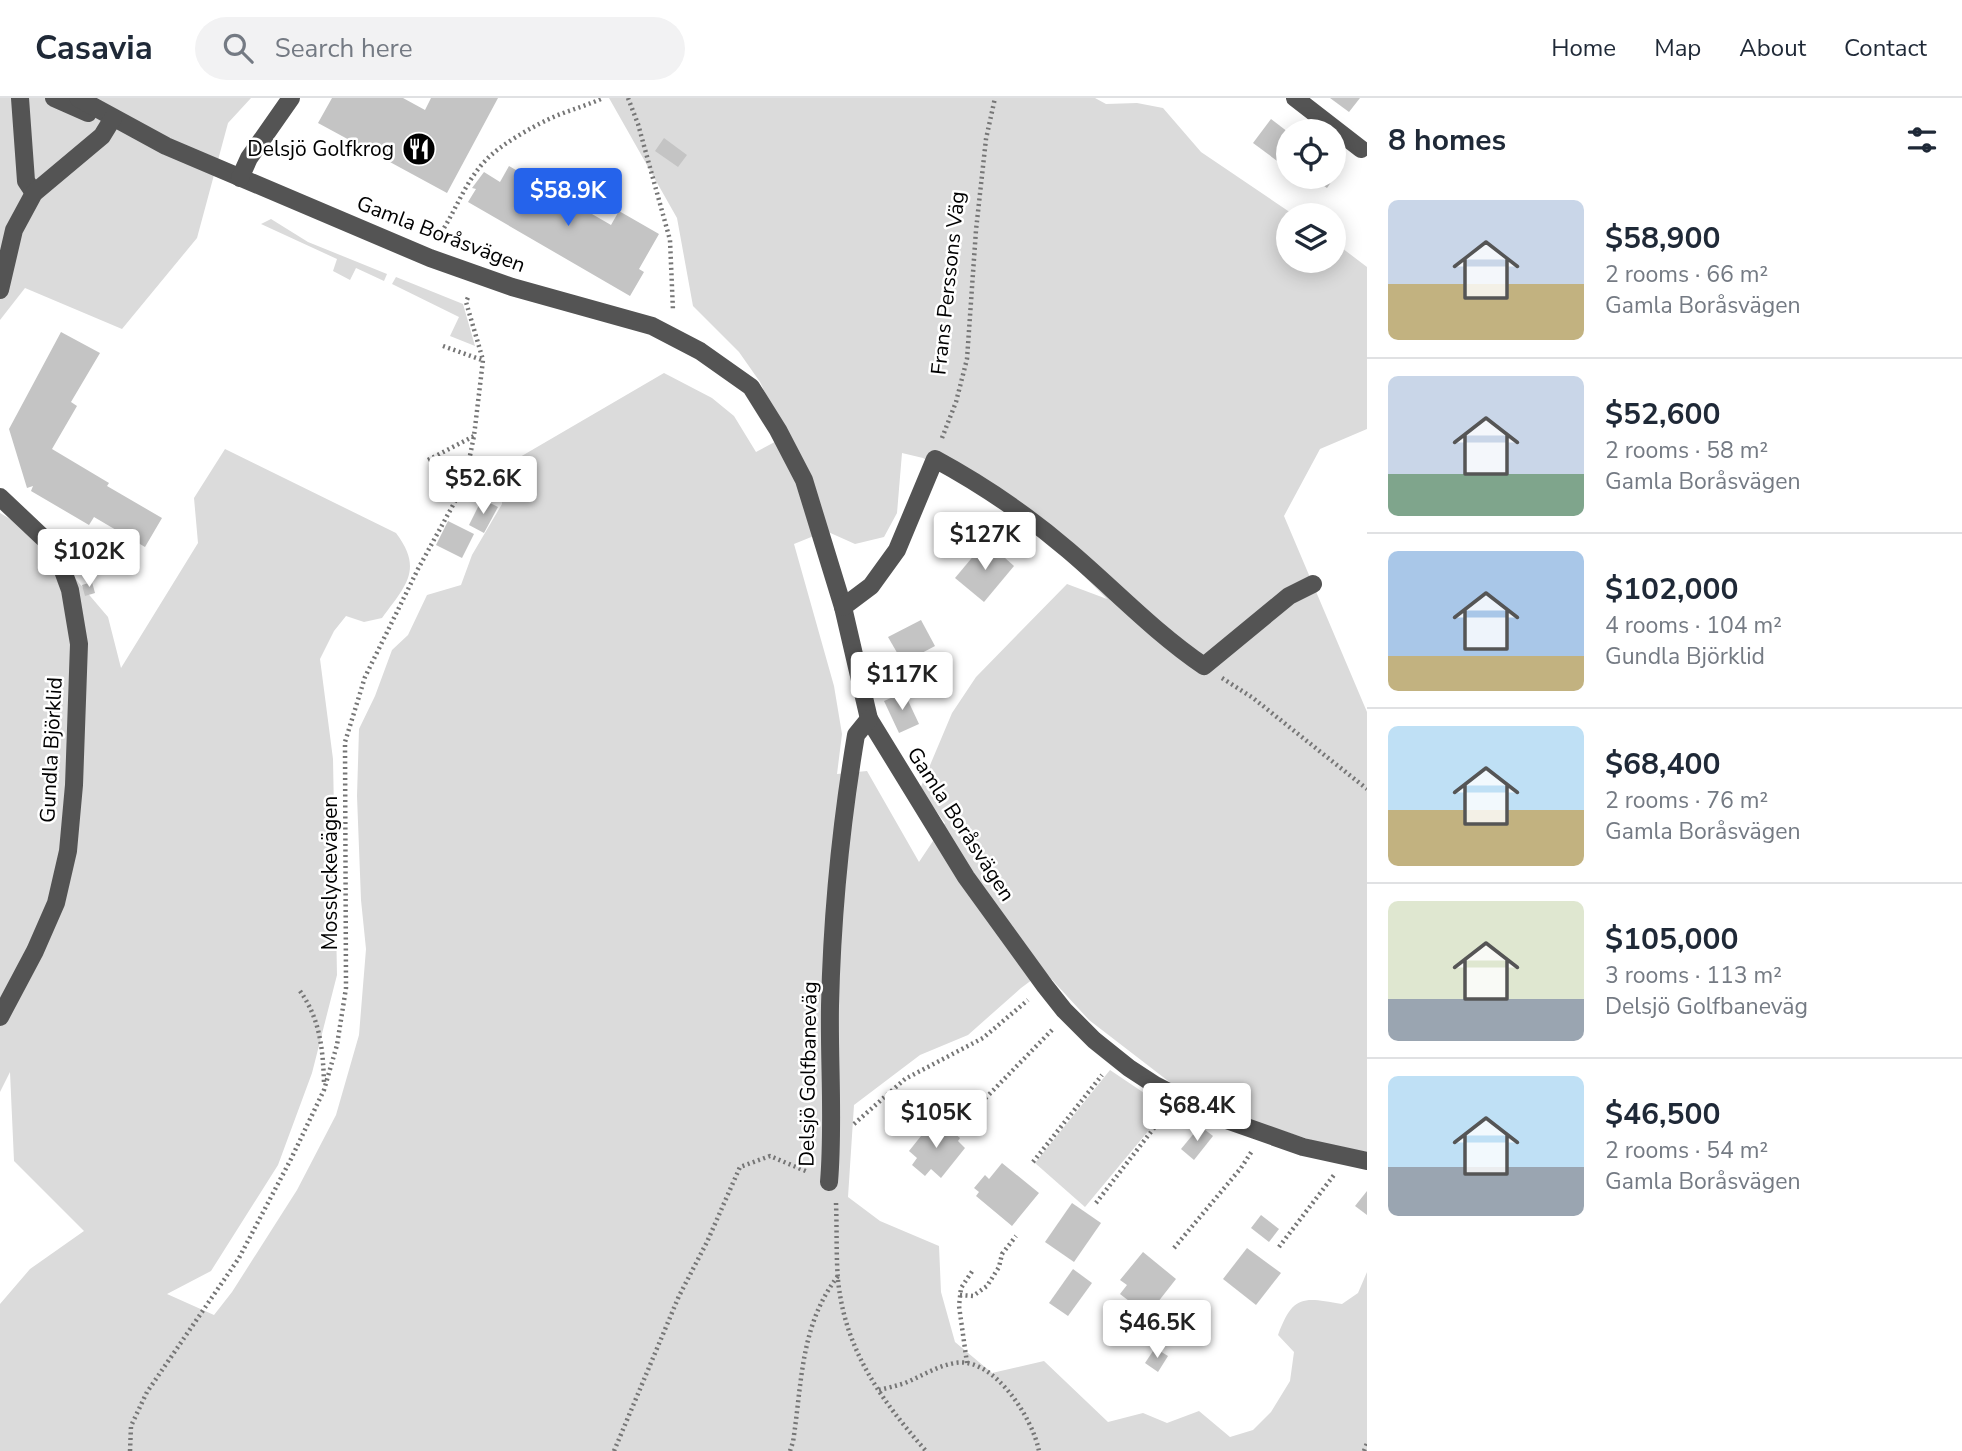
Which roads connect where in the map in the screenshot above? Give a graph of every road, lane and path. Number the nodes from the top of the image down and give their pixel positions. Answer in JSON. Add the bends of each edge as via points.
{"nodes":[{"id":1,"x":20,"y":98,"type":"edge"},
{"id":2,"x":54,"y":98,"type":"edge"},
{"id":3,"x":78,"y":98,"type":"edge"},
{"id":4,"x":291,"y":98,"type":"edge"},
{"id":5,"x":603,"y":98,"type":"edge"},
{"id":6,"x":628,"y":98,"type":"edge"},
{"id":7,"x":995,"y":98,"type":"edge"},
{"id":8,"x":1295,"y":98,"type":"edge"},
{"id":9,"x":105,"y":114,"type":"junction"},
{"id":10,"x":1361,"y":149,"type":"dead end"},
{"id":11,"x":240,"y":178,"type":"junction"},
{"id":12,"x":34,"y":193,"type":"junction"},
{"id":13,"x":430,"y":258,"type":"junction"},
{"id":14,"x":478,"y":273,"type":"junction"},
{"id":15,"x":0,"y":290,"type":"edge"},
{"id":16,"x":674,"y":338,"type":"junction"},
{"id":17,"x":443,"y":346,"type":"dead end"},
{"id":18,"x":483,"y":360,"type":"junction"},
{"id":19,"x":474,"y":436,"type":"junction"},
{"id":20,"x":935,"y":459,"type":"junction"},
{"id":21,"x":428,"y":460,"type":"dead end"},
{"id":22,"x":0,"y":497,"type":"edge"},
{"id":23,"x":1313,"y":584,"type":"dead end"},
{"id":24,"x":843,"y":607,"type":"junction"},
{"id":25,"x":1204,"y":666,"type":"junction"},
{"id":26,"x":869,"y":719,"type":"junction"},
{"id":27,"x":1367,"y":789,"type":"edge"},
{"id":28,"x":1045,"y":986,"type":"junction"},
{"id":29,"x":300,"y":991,"type":"dead end"},
{"id":30,"x":0,"y":1017,"type":"edge"},
{"id":31,"x":1059,"y":1022,"type":"dead end"},
{"id":32,"x":1109,"y":1067,"type":"dead end"},
{"id":33,"x":324,"y":1090,"type":"junction"},
{"id":34,"x":1171,"y":1106,"type":"dead end"},
{"id":35,"x":970,"y":1114,"type":"dead end"},
{"id":36,"x":833,"y":1132,"type":"junction"},
{"id":37,"x":1257,"y":1143,"type":"dead end"},
{"id":38,"x":1367,"y":1161,"type":"edge"},
{"id":39,"x":1033,"y":1162,"type":"dead end"},
{"id":40,"x":1336,"y":1169,"type":"dead end"},
{"id":41,"x":829,"y":1182,"type":"junction"},
{"id":42,"x":1096,"y":1203,"type":"dead end"},
{"id":43,"x":1016,"y":1236,"type":"dead end"},
{"id":44,"x":1279,"y":1247,"type":"dead end"},
{"id":45,"x":1174,"y":1248,"type":"dead end"},
{"id":46,"x":973,"y":1270,"type":"dead end"},
{"id":47,"x":838,"y":1276,"type":"junction"},
{"id":48,"x":960,"y":1295,"type":"junction"},
{"id":49,"x":967,"y":1363,"type":"junction"},
{"id":50,"x":878,"y":1390,"type":"junction"},
{"id":51,"x":1367,"y":1443,"type":"edge"},
{"id":52,"x":130,"y":1451,"type":"edge"},
{"id":53,"x":614,"y":1451,"type":"edge"},
{"id":54,"x":790,"y":1451,"type":"edge"},
{"id":55,"x":926,"y":1451,"type":"edge"},
{"id":56,"x":1039,"y":1451,"type":"edge"},
{"id":57,"x":1364,"y":1451,"type":"edge"}],
"edges":[{"from":1,"to":12,"type":"street","via":[[26,181]]},
{"from":2,"to":9,"type":"street","via":[[95,115]]},
{"from":3,"to":9,"type":"street","name":"Gamla Boråsvägen"},
{"from":4,"to":11,"type":"street"},
{"from":5,"to":13,"type":"path","via":[[547,120],[487,158],[459,196]]},
{"from":6,"to":16,"type":"path","via":[[670,240]]},
{"from":7,"to":20,"type":"path","name":"Frans Perssons Väg","via":[[976,230],[967,359]]},
{"from":8,"to":10,"type":"street"},
{"from":9,"to":11,"type":"street","name":"Gamla Boråsvägen"},
{"from":9,"to":12,"type":"street","via":[[102,136]]},
{"from":11,"to":13,"type":"street","name":"Gamla Boråsvägen"},
{"from":12,"to":15,"type":"street","via":[[14,230]]},
{"from":13,"to":14,"type":"street","name":"Gamla Boråsvägen"},
{"from":14,"to":16,"type":"street","name":"Gamla Boråsvägen","via":[[652,326]]},
{"from":14,"to":18,"type":"path","name":"Mosslyckevägen","via":[[466,302]]},
{"from":16,"to":24,"type":"street","name":"Gamla Boråsvägen","via":[[751,387],[804,480]]},
{"from":17,"to":18,"type":"path"},
{"from":18,"to":19,"type":"path","name":"Mosslyckevägen"},
{"from":19,"to":21,"type":"path"},
{"from":19,"to":33,"type":"path","name":"Mosslyckevägen","via":[[458,496],[365,677],[345,742],[346,988]]},
{"from":20,"to":24,"type":"street","via":[[897,550],[871,586]]},
{"from":20,"to":25,"type":"street","via":[[1021,511]]},
{"from":22,"to":30,"type":"street","name":"Gundla Björklid","via":[[55,549],[70,590],[79,644],[68,852],[56,903]]},
{"from":23,"to":25,"type":"street","via":[[1289,596]]},
{"from":24,"to":26,"type":"street","name":"Gamla Boråsvägen"},
{"from":25,"to":27,"type":"path","via":[[1253,698]]},
{"from":26,"to":28,"type":"street","name":"Gamla Boråsvägen","via":[[966,877]]},
{"from":26,"to":36,"type":"street","name":"Delsjö Golfbaneväg","via":[[856,735],[833,923]]},
{"from":28,"to":36,"type":"path","via":[[983,1038],[905,1079],[846,1131]]},
{"from":28,"to":38,"type":"street","name":"Gamla Boråsvägen","via":[[1094,1040],[1155,1085],[1290,1143]]},
{"from":29,"to":33,"type":"path","via":[[320,1032]]},
{"from":31,"to":35,"type":"path"},
{"from":32,"to":39,"type":"path"},
{"from":33,"to":52,"type":"path","name":"Mosslyckevägen","via":[[239,1258],[147,1392],[131,1426]]},
{"from":34,"to":42,"type":"path"},
{"from":36,"to":41,"type":"street","name":"Delsjö Golfbaneväg"},
{"from":37,"to":45,"type":"path"},
{"from":40,"to":44,"type":"path"},
{"from":41,"to":47,"type":"path","name":"Delsjö Golfbaneväg","via":[[836,1192]]},
{"from":41,"to":53,"type":"path","via":[[770,1156],[740,1167]]},
{"from":43,"to":48,"type":"path","via":[[987,1286],[973,1296]]},
{"from":46,"to":48,"type":"path"},
{"from":47,"to":50,"type":"path","name":"Delsjö Golfbaneväg","via":[[851,1338]]},
{"from":47,"to":54,"type":"path","via":[[815,1311]]},
{"from":48,"to":49,"type":"path"},
{"from":49,"to":50,"type":"path","via":[[956,1362]]},
{"from":49,"to":56,"type":"path","via":[[1008,1389]]},
{"from":50,"to":55,"type":"path","name":"Delsjö Golfbaneväg"},
{"from":51,"to":57,"type":"path"}]}
